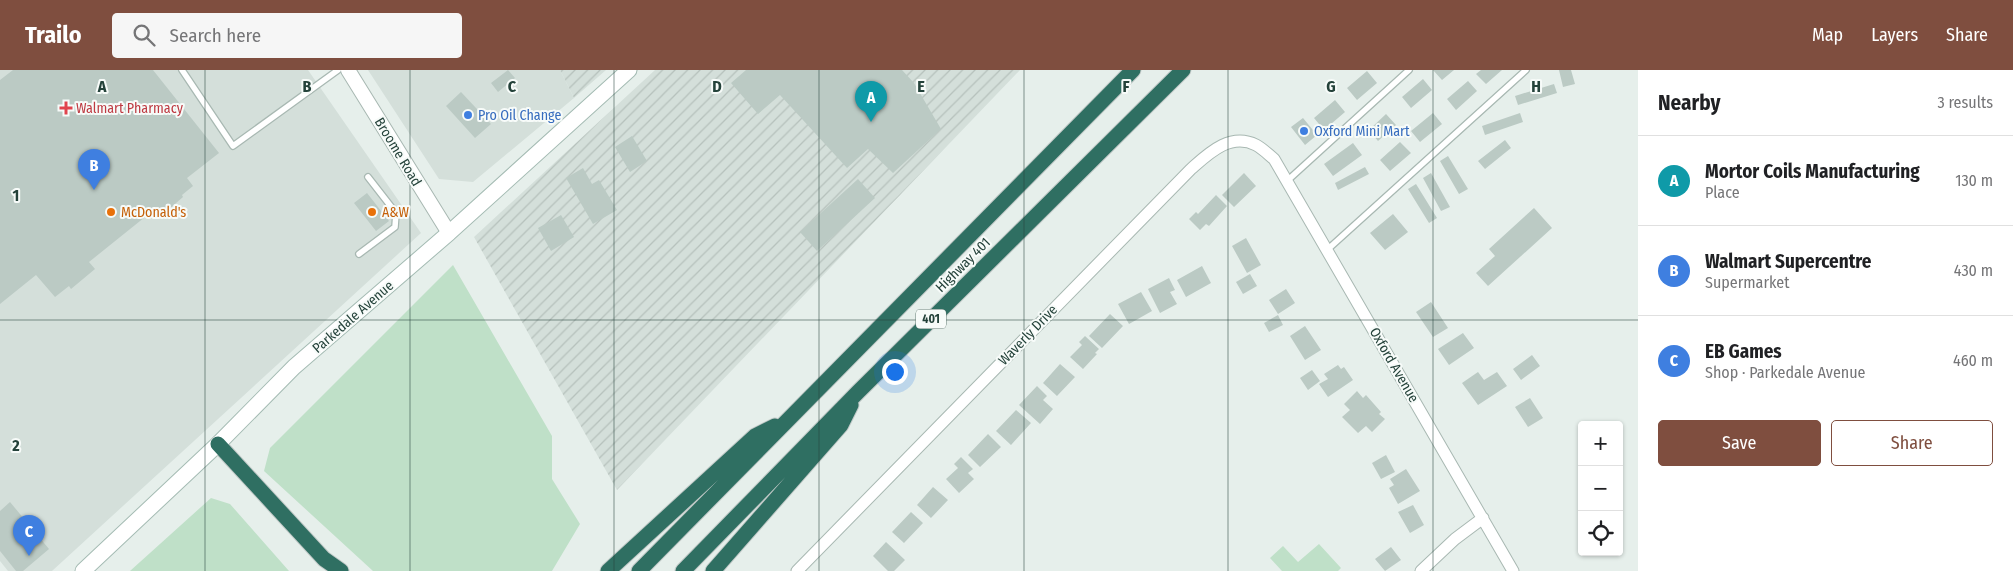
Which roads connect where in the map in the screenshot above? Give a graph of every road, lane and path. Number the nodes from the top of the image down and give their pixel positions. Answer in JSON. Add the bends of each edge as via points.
{"nodes":[{"id":1,"x":182,"y":70,"type":"edge"},
{"id":2,"x":338,"y":70,"type":"edge"},
{"id":3,"x":348,"y":70,"type":"edge"},
{"id":4,"x":629,"y":70,"type":"edge"},
{"id":5,"x":1132,"y":70,"type":"edge"},
{"id":6,"x":1183,"y":70,"type":"edge"},
{"id":7,"x":1409,"y":70,"type":"edge"},
{"id":8,"x":1526,"y":70,"type":"edge"},
{"id":9,"x":1274,"y":159,"type":"joint"},
{"id":10,"x":368,"y":177,"type":"dead end"},
{"id":11,"x":1287,"y":181,"type":"junction"},
{"id":12,"x":449,"y":233,"type":"junction"},
{"id":13,"x":1327,"y":250,"type":"junction"},
{"id":14,"x":359,"y":254,"type":"dead end"},
{"id":15,"x":858,"y":392,"type":"junction"},
{"id":16,"x":788,"y":419,"type":"junction"},
{"id":17,"x":218,"y":444,"type":"junction"},
{"id":18,"x":1483,"y":518,"type":"junction"},
{"id":19,"x":326,"y":565,"type":"edge"},
{"id":20,"x":83,"y":571,"type":"edge"},
{"id":21,"x":341,"y":571,"type":"edge"},
{"id":22,"x":608,"y":571,"type":"edge"},
{"id":23,"x":639,"y":571,"type":"edge"},
{"id":24,"x":684,"y":571,"type":"edge"},
{"id":25,"x":713,"y":571,"type":"edge"},
{"id":26,"x":797,"y":571,"type":"edge"},
{"id":27,"x":1421,"y":571,"type":"edge"},
{"id":28,"x":1513,"y":571,"type":"edge"}],
"edges":[{"from":1,"to":2,"type":"lane","via":[[233,146]]},
{"from":3,"to":12,"type":"street","name":"Broome Road"},
{"from":4,"to":12,"type":"main road","name":"Parkedale Avenue"},
{"from":5,"to":16,"type":"highway","name":"Highway 401","number":"401"},
{"from":6,"to":15,"type":"highway","name":"Highway 401","number":"401"},
{"from":7,"to":11,"type":"lane"},
{"from":8,"to":13,"type":"lane"},
{"from":9,"to":11,"type":"street","name":"Oxford Avenue"},
{"from":9,"to":26,"type":"street","name":"Waverly Drive","via":[[1255,144],[1234,141],[1211,150]]},
{"from":10,"to":14,"type":"lane","via":[[396,213],[395,227]]},
{"from":11,"to":13,"type":"street","name":"Oxford Avenue"},
{"from":12,"to":17,"type":"main road","name":"Parkedale Avenue","via":[[294,367]]},
{"from":13,"to":18,"type":"street","name":"Oxford Avenue"},
{"from":15,"to":24,"type":"highway","name":"Highway 401","number":"401"},
{"from":15,"to":25,"type":"highway","via":[[841,425]]},
{"from":16,"to":22,"type":"highway","via":[[756,436]]},
{"from":16,"to":23,"type":"highway","name":"Highway 401","number":"401"},
{"from":17,"to":19,"type":"highway"},
{"from":17,"to":20,"type":"main road","name":"Parkedale Avenue"},
{"from":18,"to":27,"type":"street"},
{"from":18,"to":28,"type":"street","name":"Oxford Avenue"},
{"from":19,"to":21,"type":"highway"}]}
